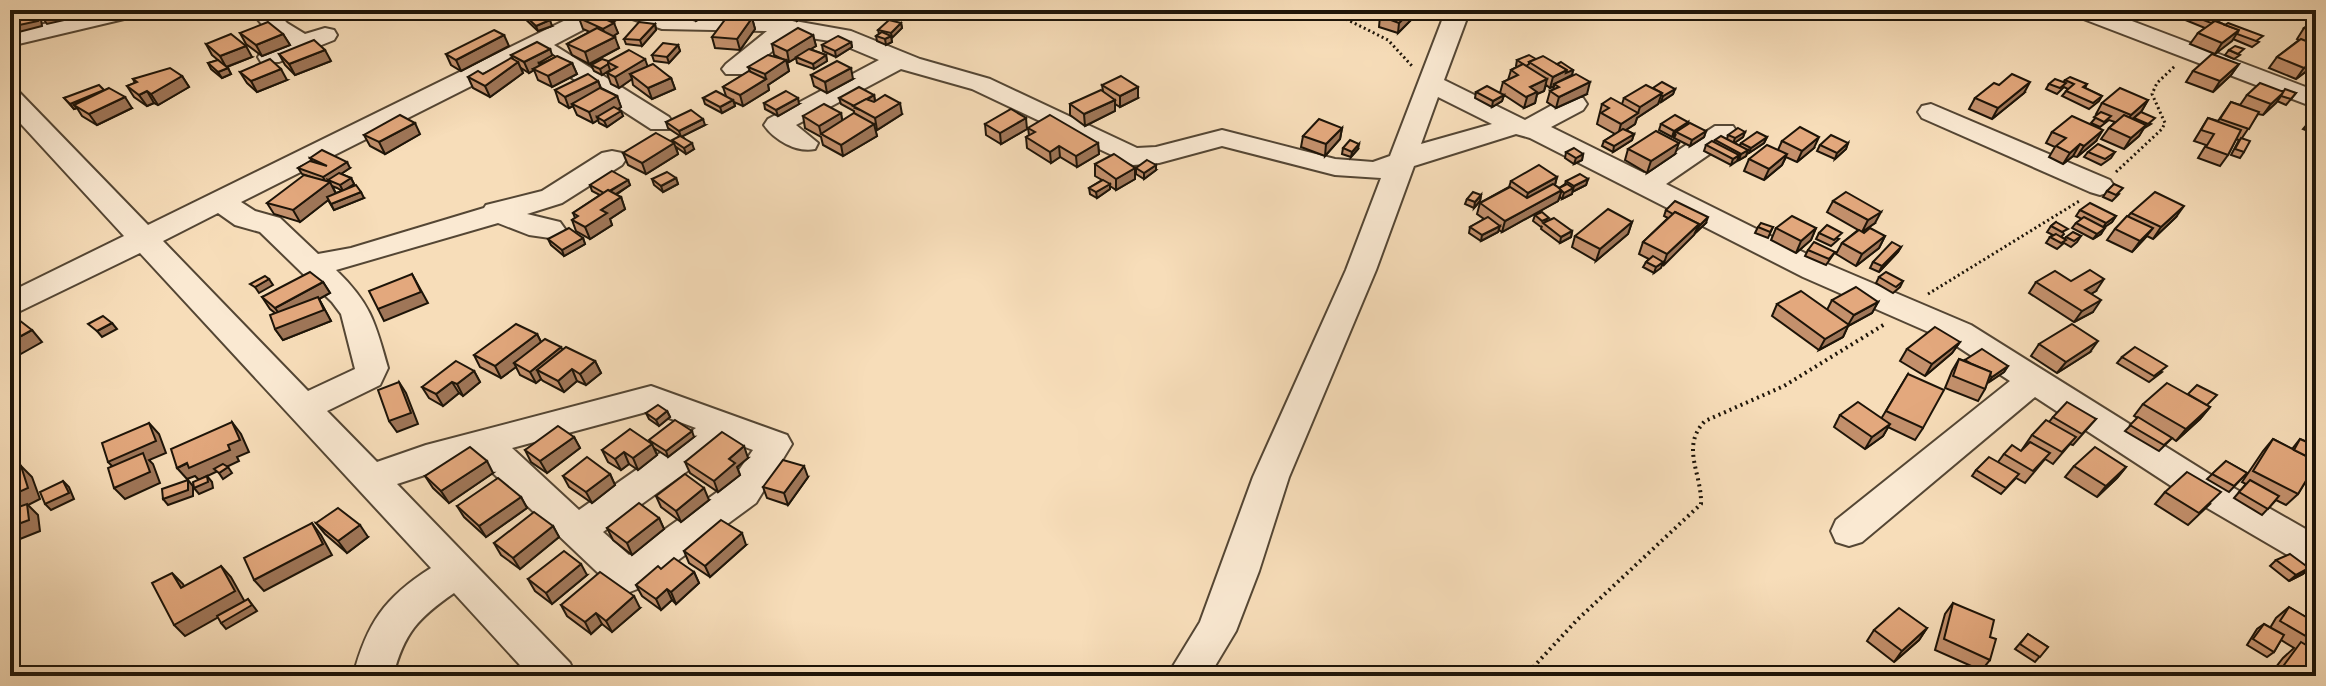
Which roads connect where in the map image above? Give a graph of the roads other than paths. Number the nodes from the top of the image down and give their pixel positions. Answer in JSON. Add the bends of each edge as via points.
{"nodes":[{"id":1,"x":133,"y":10,"type":"edge"},
{"id":2,"x":262,"y":10,"type":"edge"},
{"id":3,"x":605,"y":10,"type":"edge"},
{"id":4,"x":625,"y":10,"type":"edge"},
{"id":5,"x":1458,"y":10,"type":"edge"},
{"id":6,"x":2099,"y":13,"type":"edge"},
{"id":7,"x":788,"y":26,"type":"junction"},
{"id":8,"x":10,"y":39,"type":"edge"},
{"id":9,"x":534,"y":43,"type":"junction"},
{"id":10,"x":270,"y":57,"type":"edge"},
{"id":11,"x":900,"y":59,"type":"junction"},
{"id":12,"x":735,"y":69,"type":"dead end"},
{"id":13,"x":1432,"y":80,"type":"junction"},
{"id":14,"x":10,"y":97,"type":"edge"},
{"id":15,"x":2316,"y":100,"type":"edge"},
{"id":16,"x":1574,"y":104,"type":"edge"},
{"id":17,"x":1931,"y":112,"type":"dead end"},
{"id":18,"x":660,"y":123,"type":"dead end"},
{"id":19,"x":1522,"y":128,"type":"junction"},
{"id":20,"x":1724,"y":132,"type":"dead end"},
{"id":21,"x":805,"y":143,"type":"dead end"},
{"id":22,"x":612,"y":159,"type":"dead end"},
{"id":23,"x":1404,"y":161,"type":"junction"},
{"id":24,"x":1644,"y":186,"type":"junction"},
{"id":25,"x":2100,"y":186,"type":"road end"},
{"id":26,"x":218,"y":200,"type":"junction"},
{"id":27,"x":496,"y":211,"type":"junction"},
{"id":28,"x":550,"y":229,"type":"dead end"},
{"id":29,"x":142,"y":237,"type":"junction"},
{"id":30,"x":312,"y":265,"type":"junction"},
{"id":31,"x":10,"y":305,"type":"edge"},
{"id":32,"x":2034,"y":380,"type":"junction"},
{"id":33,"x":304,"y":408,"type":"junction"},
{"id":34,"x":726,"y":425,"type":"junction"},
{"id":35,"x":483,"y":442,"type":"junction"},
{"id":36,"x":371,"y":479,"type":"junction"},
{"id":37,"x":578,"y":530,"type":"junction"},
{"id":38,"x":1849,"y":531,"type":"dead end"},
{"id":39,"x":2316,"y":553,"type":"edge"},
{"id":40,"x":457,"y":571,"type":"junction"},
{"id":41,"x":373,"y":676,"type":"edge"},
{"id":42,"x":556,"y":676,"type":"edge"},
{"id":43,"x":1187,"y":676,"type":"edge"}],
"edges":[{"from":1,"to":8,"type":"street"},
{"from":2,"to":10,"type":"street","via":[[278,28],[314,39]]},
{"from":3,"to":9,"type":"street"},
{"from":4,"to":7,"type":"street","via":[[672,23]]},
{"from":5,"to":13,"type":"street"},
{"from":6,"to":15,"type":"street"},
{"from":7,"to":11,"type":"street","via":[[853,39]]},
{"from":7,"to":12,"type":"street"},
{"from":9,"to":18,"type":"street"},
{"from":9,"to":26,"type":"street"},
{"from":11,"to":21,"type":"street","via":[[826,110],[777,125]]},
{"from":11,"to":23,"type":"street","via":[[981,84],[1133,157],[1222,138],[1358,170],[1376,171]]},
{"from":13,"to":19,"type":"street"},
{"from":13,"to":23,"type":"street"},
{"from":14,"to":29,"type":"street"},
{"from":16,"to":19,"type":"street"},
{"from":17,"to":25,"type":"street"},
{"from":19,"to":23,"type":"street"},
{"from":19,"to":24,"type":"street"},
{"from":20,"to":24,"type":"street"},
{"from":22,"to":27,"type":"street","via":[[552,197]]},
{"from":23,"to":43,"type":"street","via":[[1271,477],[1216,631]]},
{"from":24,"to":32,"type":"street","via":[[1814,270],[1960,333]]},
{"from":26,"to":29,"type":"street"},
{"from":26,"to":30,"type":"street","via":[[245,218],[270,225]]},
{"from":27,"to":28,"type":"street"},
{"from":27,"to":30,"type":"street"},
{"from":29,"to":31,"type":"street"},
{"from":29,"to":33,"type":"street"},
{"from":30,"to":33,"type":"street","via":[[356,312],[372,368],[368,377]]},
{"from":32,"to":38,"type":"street"},
{"from":32,"to":39,"type":"street","via":[[2221,500]]},
{"from":33,"to":36,"type":"street"},
{"from":34,"to":35,"type":"street","via":[[651,398]]},
{"from":34,"to":37,"type":"street"},
{"from":34,"to":37,"type":"street","via":[[775,444],[743,493],[627,577]]},
{"from":35,"to":36,"type":"street"},
{"from":35,"to":37,"type":"street"},
{"from":36,"to":40,"type":"street"},
{"from":40,"to":41,"type":"street","via":[[416,598],[390,624]]},
{"from":40,"to":42,"type":"street"}]}
